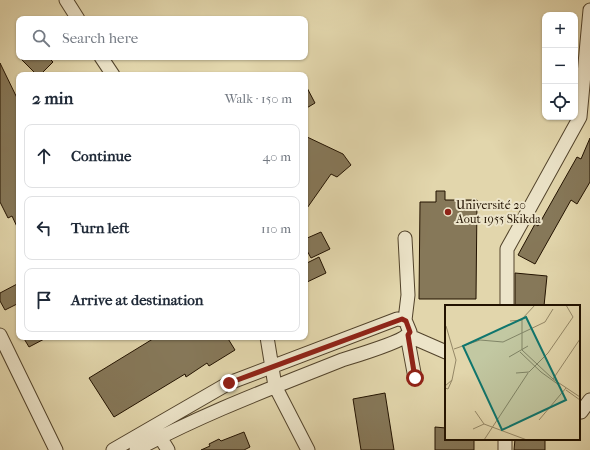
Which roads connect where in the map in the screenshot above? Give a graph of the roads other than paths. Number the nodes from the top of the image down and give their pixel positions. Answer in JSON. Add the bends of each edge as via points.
{"nodes":[{"id":1,"x":66,"y":0,"type":"edge"},
{"id":2,"x":590,"y":10,"type":"edge"},
{"id":3,"x":76,"y":16,"type":"edge"},
{"id":4,"x":103,"y":60,"type":"edge"},
{"id":5,"x":111,"y":72,"type":"edge"},
{"id":6,"x":406,"y":238,"type":"dead end"},
{"id":7,"x":506,"y":305,"type":"edge"},
{"id":8,"x":405,"y":320,"type":"junction"},
{"id":9,"x":0,"y":335,"type":"edge"},
{"id":10,"x":408,"y":335,"type":"junction"},
{"id":11,"x":268,"y":340,"type":"edge"},
{"id":12,"x":445,"y":352,"type":"edge"},
{"id":13,"x":272,"y":367,"type":"junction"},
{"id":14,"x":415,"y":378,"type":"dead end"},
{"id":15,"x":276,"y":386,"type":"junction"},
{"id":16,"x":590,"y":400,"type":"edge"},
{"id":17,"x":583,"y":413,"type":"edge"},
{"id":18,"x":160,"y":437,"type":"junction"},
{"id":19,"x":56,"y":450,"type":"edge"},
{"id":20,"x":113,"y":450,"type":"edge"},
{"id":21,"x":136,"y":450,"type":"edge"},
{"id":22,"x":168,"y":450,"type":"edge"},
{"id":23,"x":308,"y":450,"type":"edge"}],
"edges":[{"from":1,"to":3,"type":"street"},
{"from":2,"to":7,"type":"street","via":[[580,117],[507,249]]},
{"from":4,"to":5,"type":"street"},
{"from":6,"to":8,"type":"street","via":[[408,295]]},
{"from":8,"to":10,"type":"street","via":[[410,332]]},
{"from":8,"to":13,"type":"street","via":[[397,319]]},
{"from":9,"to":19,"type":"street"},
{"from":10,"to":12,"type":"street"},
{"from":10,"to":14,"type":"street"},
{"from":10,"to":15,"type":"street"},
{"from":11,"to":13,"type":"street"},
{"from":13,"to":15,"type":"street"},
{"from":13,"to":20,"type":"street","via":[[229,383]]},
{"from":15,"to":18,"type":"street"},
{"from":15,"to":23,"type":"street"},
{"from":16,"to":17,"type":"street"},
{"from":18,"to":21,"type":"street"},
{"from":18,"to":22,"type":"street"}]}
